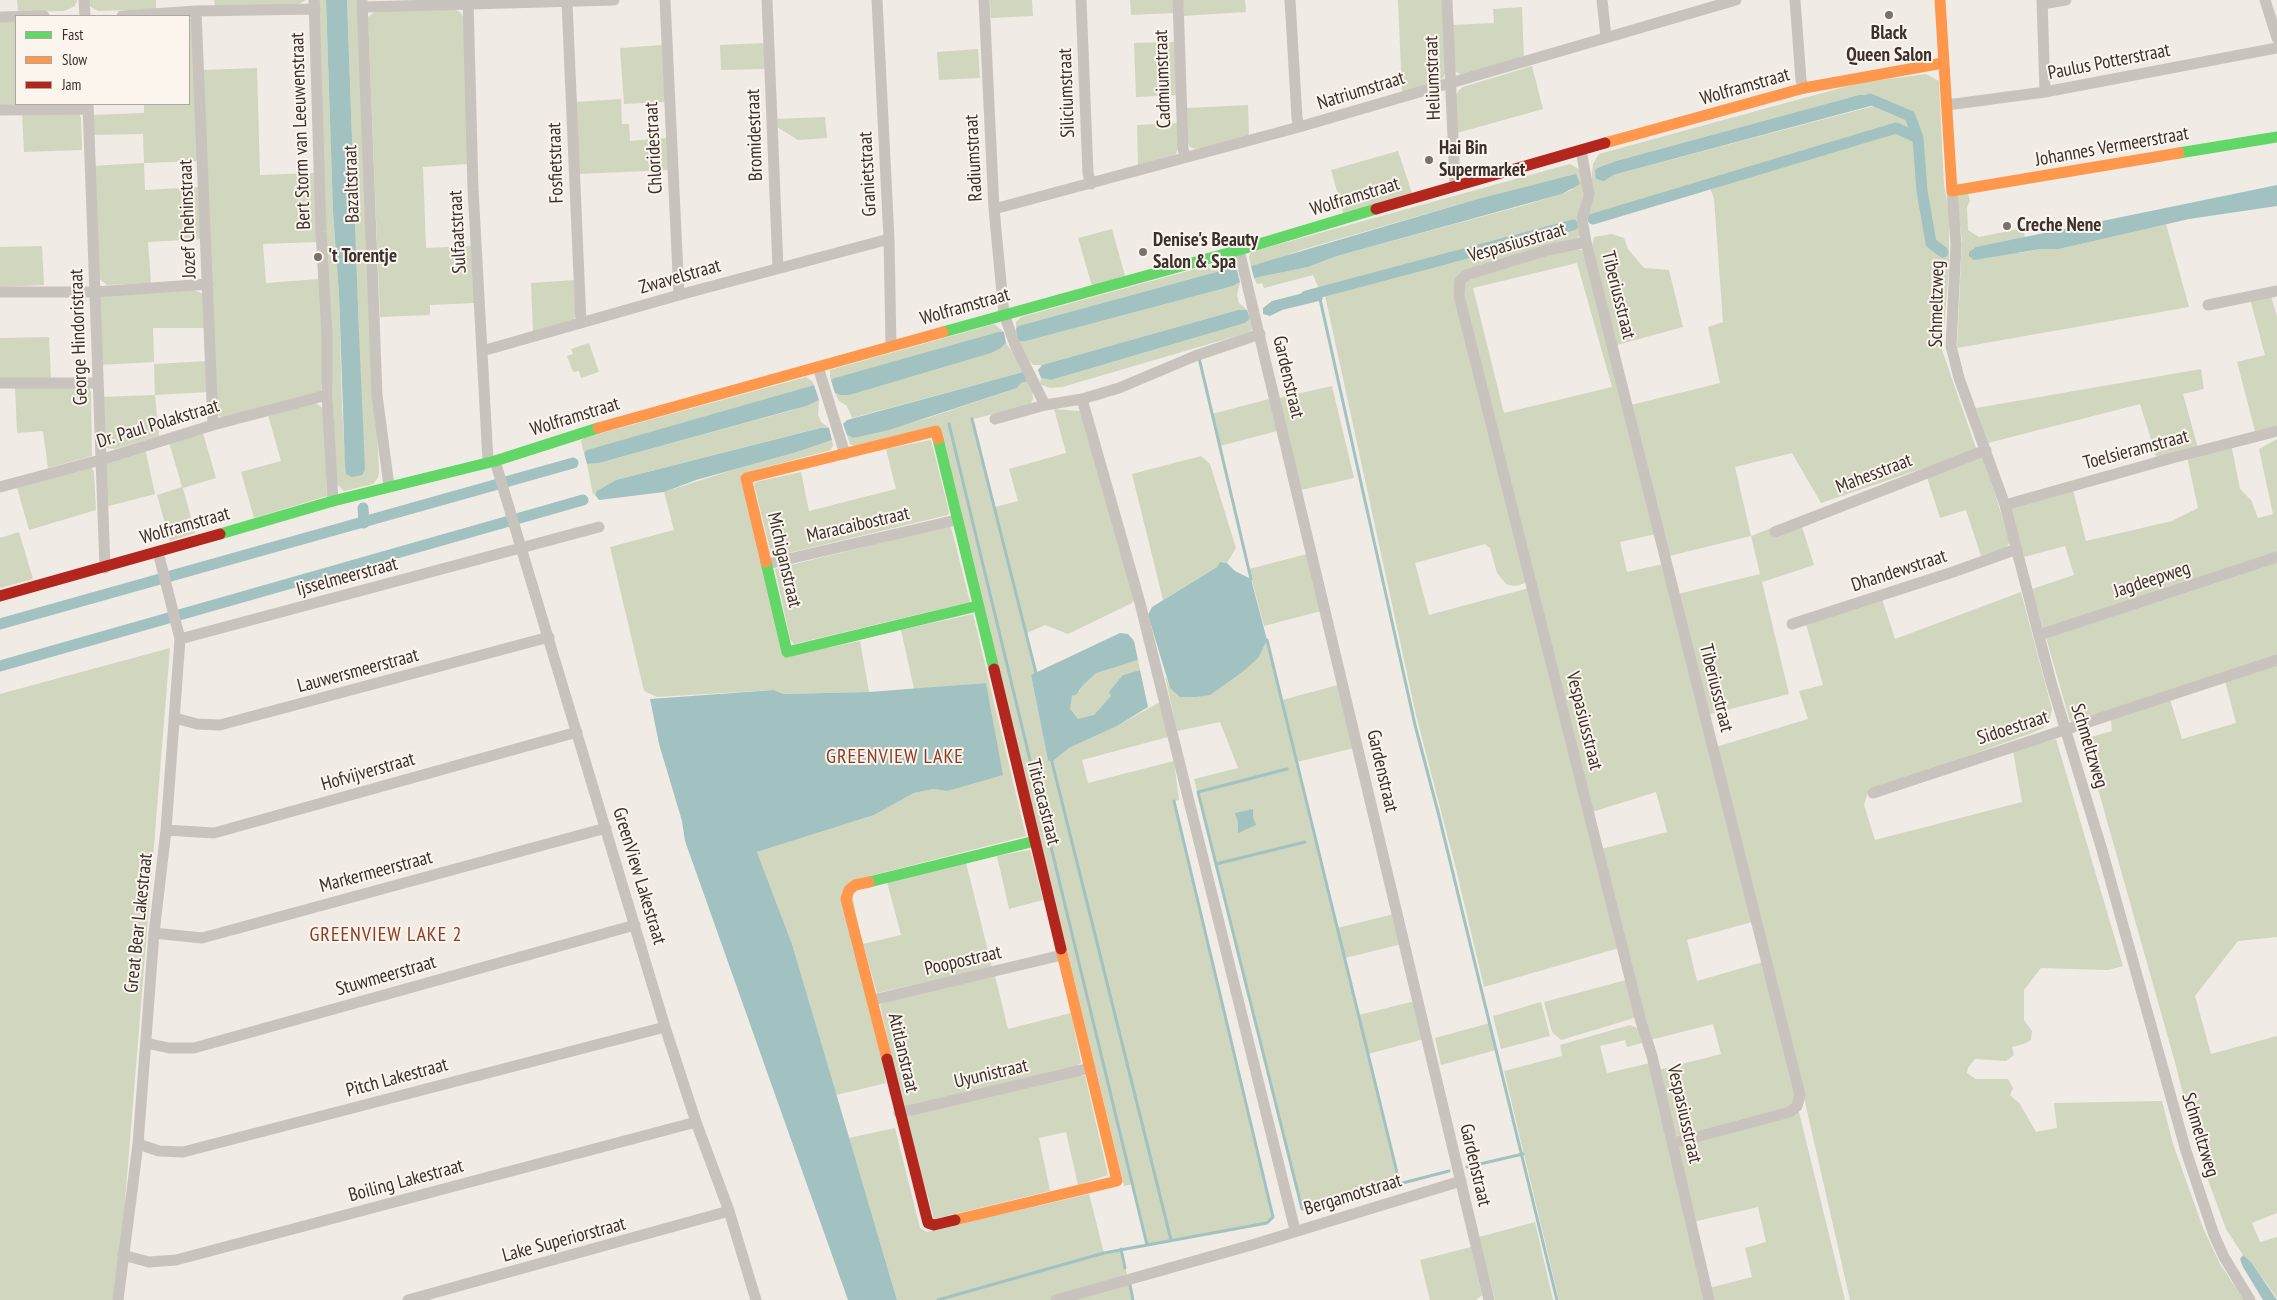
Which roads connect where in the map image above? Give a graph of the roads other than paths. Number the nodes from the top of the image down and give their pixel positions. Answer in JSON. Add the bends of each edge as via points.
{"nodes":[{"id":1,"x":84,"y":0,"type":"edge"},
{"id":2,"x":614,"y":0,"type":"edge"},
{"id":3,"x":665,"y":0,"type":"edge"},
{"id":4,"x":767,"y":0,"type":"edge"},
{"id":5,"x":878,"y":0,"type":"edge"},
{"id":6,"x":984,"y":0,"type":"edge"},
{"id":7,"x":1081,"y":0,"type":"edge"},
{"id":8,"x":1178,"y":0,"type":"edge"},
{"id":9,"x":1290,"y":0,"type":"edge"},
{"id":10,"x":1447,"y":0,"type":"edge"},
{"id":11,"x":1602,"y":0,"type":"edge"},
{"id":12,"x":1736,"y":0,"type":"edge"},
{"id":13,"x":1795,"y":0,"type":"edge"},
{"id":14,"x":1940,"y":0,"type":"edge"},
{"id":15,"x":2066,"y":0,"type":"edge"},
{"id":16,"x":2265,"y":0,"type":"edge"},
{"id":17,"x":468,"y":2,"type":"edge"},
{"id":18,"x":567,"y":2,"type":"junction"},
{"id":19,"x":2042,"y":2,"type":"edge"},
{"id":20,"x":363,"y":3,"type":"edge"},
{"id":21,"x":315,"y":4,"type":"edge"},
{"id":22,"x":1699,"y":5,"type":"edge"},
{"id":23,"x":196,"y":11,"type":"junction"},
{"id":24,"x":85,"y":15,"type":"edge"},
{"id":25,"x":137,"y":15,"type":"edge"},
{"id":26,"x":0,"y":17,"type":"edge"},
{"id":27,"x":15,"y":17,"type":"edge"},
{"id":28,"x":1606,"y":37,"type":"junction"},
{"id":29,"x":2277,"y":38,"type":"edge"},
{"id":30,"x":2277,"y":48,"type":"edge"},
{"id":31,"x":1943,"y":63,"type":"junction"},
{"id":32,"x":1450,"y":82,"type":"junction"},
{"id":33,"x":1804,"y":88,"type":"junction"},
{"id":34,"x":2045,"y":92,"type":"junction"},
{"id":35,"x":1946,"y":105,"type":"junction"},
{"id":36,"x":88,"y":106,"type":"edge"},
{"id":37,"x":0,"y":110,"type":"edge"},
{"id":38,"x":1299,"y":128,"type":"junction"},
{"id":39,"x":2277,"y":137,"type":"edge"},
{"id":40,"x":1581,"y":150,"type":"junction"},
{"id":41,"x":1185,"y":158,"type":"junction"},
{"id":42,"x":1091,"y":184,"type":"junction"},
{"id":43,"x":1456,"y":185,"type":"junction"},
{"id":44,"x":1952,"y":191,"type":"junction"},
{"id":45,"x":994,"y":209,"type":"junction"},
{"id":46,"x":889,"y":239,"type":"junction"},
{"id":47,"x":1586,"y":242,"type":"junction"},
{"id":48,"x":1239,"y":250,"type":"junction"},
{"id":49,"x":778,"y":268,"type":"junction"},
{"id":50,"x":208,"y":284,"type":"junction"},
{"id":51,"x":2277,"y":291,"type":"edge"},
{"id":52,"x":0,"y":292,"type":"edge"},
{"id":53,"x":95,"y":292,"type":"junction"},
{"id":54,"x":679,"y":295,"type":"junction"},
{"id":55,"x":2208,"y":305,"type":"dead end"},
{"id":56,"x":1004,"y":314,"type":"junction"},
{"id":57,"x":581,"y":323,"type":"junction"},
{"id":58,"x":1259,"y":330,"type":"junction"},
{"id":59,"x":891,"y":346,"type":"junction"},
{"id":60,"x":482,"y":352,"type":"junction"},
{"id":61,"x":818,"y":367,"type":"junction"},
{"id":62,"x":0,"y":383,"type":"edge"},
{"id":63,"x":98,"y":383,"type":"junction"},
{"id":64,"x":327,"y":395,"type":"junction"},
{"id":65,"x":1082,"y":399,"type":"junction"},
{"id":66,"x":1045,"y":405,"type":"junction"},
{"id":67,"x":995,"y":419,"type":"dead end"},
{"id":68,"x":213,"y":425,"type":"junction"},
{"id":69,"x":936,"y":431,"type":"joint"},
{"id":70,"x":2277,"y":431,"type":"edge"},
{"id":71,"x":844,"y":449,"type":"junction"},
{"id":72,"x":1986,"y":450,"type":"junction"},
{"id":73,"x":100,"y":460,"type":"junction"},
{"id":74,"x":493,"y":463,"type":"junction"},
{"id":75,"x":389,"y":486,"type":"junction"},
{"id":76,"x":0,"y":487,"type":"edge"},
{"id":77,"x":334,"y":501,"type":"junction"},
{"id":78,"x":2005,"y":505,"type":"junction"},
{"id":79,"x":956,"y":520,"type":"junction"},
{"id":80,"x":599,"y":527,"type":"dead end"},
{"id":81,"x":1775,"y":532,"type":"dead end"},
{"id":82,"x":522,"y":548,"type":"junction"},
{"id":83,"x":2017,"y":549,"type":"junction"},
{"id":84,"x":159,"y":556,"type":"junction"},
{"id":85,"x":2277,"y":557,"type":"edge"},
{"id":86,"x":767,"y":564,"type":"junction"},
{"id":87,"x":105,"y":568,"type":"junction"},
{"id":88,"x":0,"y":596,"type":"edge"},
{"id":89,"x":977,"y":606,"type":"junction"},
{"id":90,"x":1792,"y":624,"type":"dead end"},
{"id":91,"x":2039,"y":635,"type":"junction"},
{"id":92,"x":548,"y":637,"type":"junction"},
{"id":93,"x":180,"y":639,"type":"junction"},
{"id":94,"x":2277,"y":660,"type":"edge"},
{"id":95,"x":175,"y":718,"type":"junction"},
{"id":96,"x":2066,"y":730,"type":"junction"},
{"id":97,"x":577,"y":732,"type":"junction"},
{"id":98,"x":1873,"y":793,"type":"dead end"},
{"id":99,"x":606,"y":828,"type":"junction"},
{"id":100,"x":166,"y":830,"type":"junction"},
{"id":101,"x":1035,"y":841,"type":"junction"},
{"id":102,"x":635,"y":925,"type":"junction"},
{"id":103,"x":154,"y":933,"type":"junction"},
{"id":104,"x":1062,"y":955,"type":"junction"},
{"id":105,"x":873,"y":1000,"type":"junction"},
{"id":106,"x":665,"y":1027,"type":"junction"},
{"id":107,"x":146,"y":1042,"type":"junction"},
{"id":108,"x":1090,"y":1068,"type":"junction"},
{"id":109,"x":899,"y":1113,"type":"junction"},
{"id":110,"x":696,"y":1122,"type":"junction"},
{"id":111,"x":1673,"y":1142,"type":"junction"},
{"id":112,"x":138,"y":1144,"type":"junction"},
{"id":113,"x":1118,"y":1181,"type":"joint"},
{"id":114,"x":1461,"y":1181,"type":"junction"},
{"id":115,"x":729,"y":1211,"type":"junction"},
{"id":116,"x":1295,"y":1230,"type":"junction"},
{"id":117,"x":123,"y":1255,"type":"junction"},
{"id":118,"x":118,"y":1300,"type":"edge"},
{"id":119,"x":408,"y":1300,"type":"edge"},
{"id":120,"x":756,"y":1300,"type":"edge"},
{"id":121,"x":1056,"y":1300,"type":"edge"},
{"id":122,"x":1489,"y":1300,"type":"edge"},
{"id":123,"x":1709,"y":1300,"type":"edge"},
{"id":124,"x":2250,"y":1300,"type":"edge"}],
"edges":[{"from":1,"to":24,"type":"street"},
{"from":2,"to":18,"type":"street"},
{"from":3,"to":54,"type":"street","name":"Chloridestraat"},
{"from":4,"to":49,"type":"street","name":"Bromidestraat"},
{"from":5,"to":46,"type":"street","name":"Granietstraat"},
{"from":6,"to":45,"type":"street","name":"Radiumstraat"},
{"from":7,"to":42,"type":"street","name":"Siliciumstraat"},
{"from":8,"to":41,"type":"street","name":"Cadmiumstraat"},
{"from":9,"to":38,"type":"street"},
{"from":10,"to":32,"type":"street","name":"Heliumstraat"},
{"from":11,"to":28,"type":"street"},
{"from":12,"to":22,"type":"street","name":"Natriumstraat"},
{"from":13,"to":33,"type":"street"},
{"from":14,"to":31,"type":"street"},
{"from":15,"to":19,"type":"street"},
{"from":16,"to":29,"type":"street"},
{"from":17,"to":18,"type":"street"},
{"from":17,"to":20,"type":"street"},
{"from":17,"to":60,"type":"street","name":"Sulfaatstraat"},
{"from":18,"to":57,"type":"street","name":"Fosfietstraat"},
{"from":19,"to":34,"type":"street"},
{"from":20,"to":75,"type":"street","name":"Bazaltstraat","via":[[377,395]]},
{"from":21,"to":23,"type":"street"},
{"from":21,"to":64,"type":"street","name":"Bert Storm van Leeuwenstraat"},
{"from":22,"to":28,"type":"street","name":"Natriumstraat"},
{"from":23,"to":25,"type":"street"},
{"from":23,"to":50,"type":"street","name":"Jozef Chehinstraat"},
{"from":26,"to":27,"type":"street"},
{"from":28,"to":32,"type":"street","name":"Natriumstraat"},
{"from":30,"to":34,"type":"street","name":"Paulus Potterstraat"},
{"from":31,"to":33,"type":"street","name":"Wolframstraat"},
{"from":31,"to":35,"type":"street"},
{"from":32,"to":38,"type":"street","name":"Natriumstraat"},
{"from":32,"to":43,"type":"street","name":"Heliumstraat"},
{"from":33,"to":40,"type":"street","name":"Wolframstraat"},
{"from":34,"to":35,"type":"street","name":"Paulus Potterstraat"},
{"from":35,"to":44,"type":"street"},
{"from":36,"to":37,"type":"street"},
{"from":36,"to":53,"type":"street","name":"George Hindoristraat"},
{"from":38,"to":41,"type":"street","name":"Natriumstraat"},
{"from":39,"to":44,"type":"street","name":"Johannes Vermeerstraat"},
{"from":40,"to":43,"type":"street","name":"Wolframstraat"},
{"from":40,"to":47,"type":"street","name":"Tiberiusstraat","via":[[1589,194],[1582,220]]},
{"from":41,"to":42,"type":"street","name":"Natriumstraat"},
{"from":42,"to":45,"type":"street","name":"Natriumstraat"},
{"from":43,"to":48,"type":"street","name":"Wolframstraat"},
{"from":44,"to":72,"type":"street","name":"Schmeltzweg","via":[[1956,244],[1951,346],[1959,378]]},
{"from":45,"to":56,"type":"street","name":"Radiumstraat"},
{"from":46,"to":49,"type":"street","name":"Zwavelstraat"},
{"from":46,"to":59,"type":"street","name":"Granietstraat"},
{"from":47,"to":111,"type":"street","name":"Vespasiusstraat","via":[[1466,275],[1460,282],[1459,296]]},
{"from":47,"to":111,"type":"street","name":"Tiberiusstraat","via":[[1800,1095],[1797,1106],[1790,1112]]},
{"from":48,"to":56,"type":"street","name":"Wolframstraat"},
{"from":48,"to":58,"type":"street","name":"Gardenstraat"},
{"from":49,"to":54,"type":"street","name":"Zwavelstraat"},
{"from":50,"to":53,"type":"street"},
{"from":50,"to":68,"type":"street","name":"Jozef Chehinstraat"},
{"from":51,"to":55,"type":"street"},
{"from":52,"to":53,"type":"street"},
{"from":53,"to":63,"type":"street","name":"George Hindoristraat"},
{"from":54,"to":57,"type":"street","name":"Zwavelstraat"},
{"from":56,"to":59,"type":"street","name":"Wolframstraat"},
{"from":56,"to":66,"type":"street","name":"Radiumstraat","via":[[1015,346]]},
{"from":57,"to":60,"type":"street","name":"Zwavelstraat"},
{"from":58,"to":65,"type":"street","via":[[1119,388]]},
{"from":58,"to":114,"type":"street","name":"Gardenstraat"},
{"from":59,"to":61,"type":"street","name":"Wolframstraat"},
{"from":60,"to":74,"type":"street","name":"Sulfaatstraat"},
{"from":61,"to":71,"type":"street"},
{"from":61,"to":74,"type":"street","name":"Wolframstraat","via":[[575,434]]},
{"from":62,"to":63,"type":"street"},
{"from":63,"to":73,"type":"street","name":"George Hindoristraat"},
{"from":64,"to":68,"type":"street","name":"Dr. Paul Polakstraat"},
{"from":64,"to":77,"type":"street","name":"Bert Storm van Leeuwenstraat"},
{"from":65,"to":66,"type":"street"},
{"from":65,"to":116,"type":"street","via":[[1140,603]]},
{"from":66,"to":67,"type":"street"},
{"from":68,"to":73,"type":"street","name":"Dr. Paul Polakstraat"},
{"from":69,"to":71,"type":"street","name":"Michiganstraat"},
{"from":69,"to":79,"type":"street","name":"Titicacastraat"},
{"from":70,"to":78,"type":"street","name":"Toelsieramstraat"},
{"from":71,"to":86,"type":"street","name":"Michiganstraat","via":[[746,478]]},
{"from":72,"to":78,"type":"street","name":"Schmeltzweg"},
{"from":72,"to":81,"type":"street","name":"Mahesstraat"},
{"from":73,"to":76,"type":"street","name":"Dr. Paul Polakstraat"},
{"from":73,"to":87,"type":"street","name":"George Hindoristraat"},
{"from":74,"to":75,"type":"street","name":"Wolframstraat"},
{"from":74,"to":82,"type":"street","name":"GreenView Lakestraat"},
{"from":75,"to":77,"type":"street","name":"Wolframstraat"},
{"from":77,"to":84,"type":"street","name":"Wolframstraat"},
{"from":78,"to":83,"type":"street","name":"Schmeltzweg"},
{"from":79,"to":86,"type":"street","name":"Maracaibostraat"},
{"from":79,"to":89,"type":"street","name":"Titicacastraat"},
{"from":80,"to":82,"type":"street","name":"Ijsselmeerstraat"},
{"from":82,"to":92,"type":"street","name":"GreenView Lakestraat"},
{"from":82,"to":93,"type":"street","name":"Ijsselmeerstraat"},
{"from":83,"to":90,"type":"street","name":"Dhandewstraat"},
{"from":83,"to":91,"type":"street","name":"Schmeltzweg"},
{"from":84,"to":87,"type":"street","name":"Wolframstraat"},
{"from":84,"to":93,"type":"street","name":"Great Bear Lakestraat"},
{"from":85,"to":91,"type":"street","name":"Jagdeepweg"},
{"from":86,"to":89,"type":"street","name":"Michiganstraat","via":[[787,652]]},
{"from":87,"to":88,"type":"street","name":"Wolframstraat"},
{"from":89,"to":101,"type":"street","name":"Titicacastraat"},
{"from":91,"to":96,"type":"street","name":"Schmeltzweg"},
{"from":92,"to":95,"type":"street","name":"Lauwersmeerstraat","via":[[220,725],[197,724]]},
{"from":92,"to":97,"type":"street","name":"GreenView Lakestraat"},
{"from":93,"to":95,"type":"street","name":"Great Bear Lakestraat"},
{"from":94,"to":96,"type":"street","name":"Sidoestraat"},
{"from":95,"to":100,"type":"street","name":"Great Bear Lakestraat"},
{"from":96,"to":98,"type":"street","name":"Sidoestraat"},
{"from":96,"to":124,"type":"street","name":"Schmeltzweg","via":[[2186,1151],[2214,1235]]},
{"from":97,"to":99,"type":"street","name":"GreenView Lakestraat"},
{"from":97,"to":100,"type":"street","name":"Hofvijverstraat","via":[[214,833]]},
{"from":99,"to":102,"type":"street","name":"GreenView Lakestraat"},
{"from":99,"to":103,"type":"street","name":"Markermeerstraat","via":[[202,938]]},
{"from":100,"to":103,"type":"street","name":"Great Bear Lakestraat"},
{"from":101,"to":104,"type":"street","name":"Titicacastraat"},
{"from":101,"to":105,"type":"street","name":"Atitlanstraat","via":[[855,885],[849,890],[846,899]]},
{"from":102,"to":106,"type":"street","name":"GreenView Lakestraat"},
{"from":102,"to":107,"type":"street","name":"Stuwmeerstraat","via":[[194,1048],[169,1048]]},
{"from":103,"to":107,"type":"street","name":"Great Bear Lakestraat"},
{"from":104,"to":105,"type":"street","name":"Poopostraat"},
{"from":104,"to":108,"type":"street","name":"Titicacastraat"},
{"from":105,"to":109,"type":"street","name":"Atitlanstraat"},
{"from":106,"to":110,"type":"street","name":"GreenView Lakestraat"},
{"from":106,"to":112,"type":"street","name":"Pitch Lakestraat","via":[[182,1152],[159,1151]]},
{"from":107,"to":112,"type":"street","name":"Great Bear Lakestraat"},
{"from":108,"to":109,"type":"street","name":"Uyunistraat"},
{"from":108,"to":113,"type":"street","name":"Titicacastraat"},
{"from":109,"to":113,"type":"street","name":"Atitlanstraat","via":[[928,1223],[934,1225]]},
{"from":110,"to":115,"type":"street","name":"GreenView Lakestraat"},
{"from":110,"to":117,"type":"street","name":"Boiling Lakestraat","via":[[176,1260],[149,1262]]},
{"from":111,"to":123,"type":"street","name":"Vespasiusstraat"},
{"from":112,"to":117,"type":"street","name":"Great Bear Lakestraat"},
{"from":114,"to":116,"type":"street","name":"Bergamotstraat"},
{"from":114,"to":122,"type":"street","name":"Gardenstraat"},
{"from":115,"to":119,"type":"street","name":"Lake Superiorstraat"},
{"from":115,"to":120,"type":"street","name":"GreenView Lakestraat"},
{"from":116,"to":121,"type":"street","name":"Bergamotstraat"},
{"from":117,"to":118,"type":"street","name":"Great Bear Lakestraat"}]}
